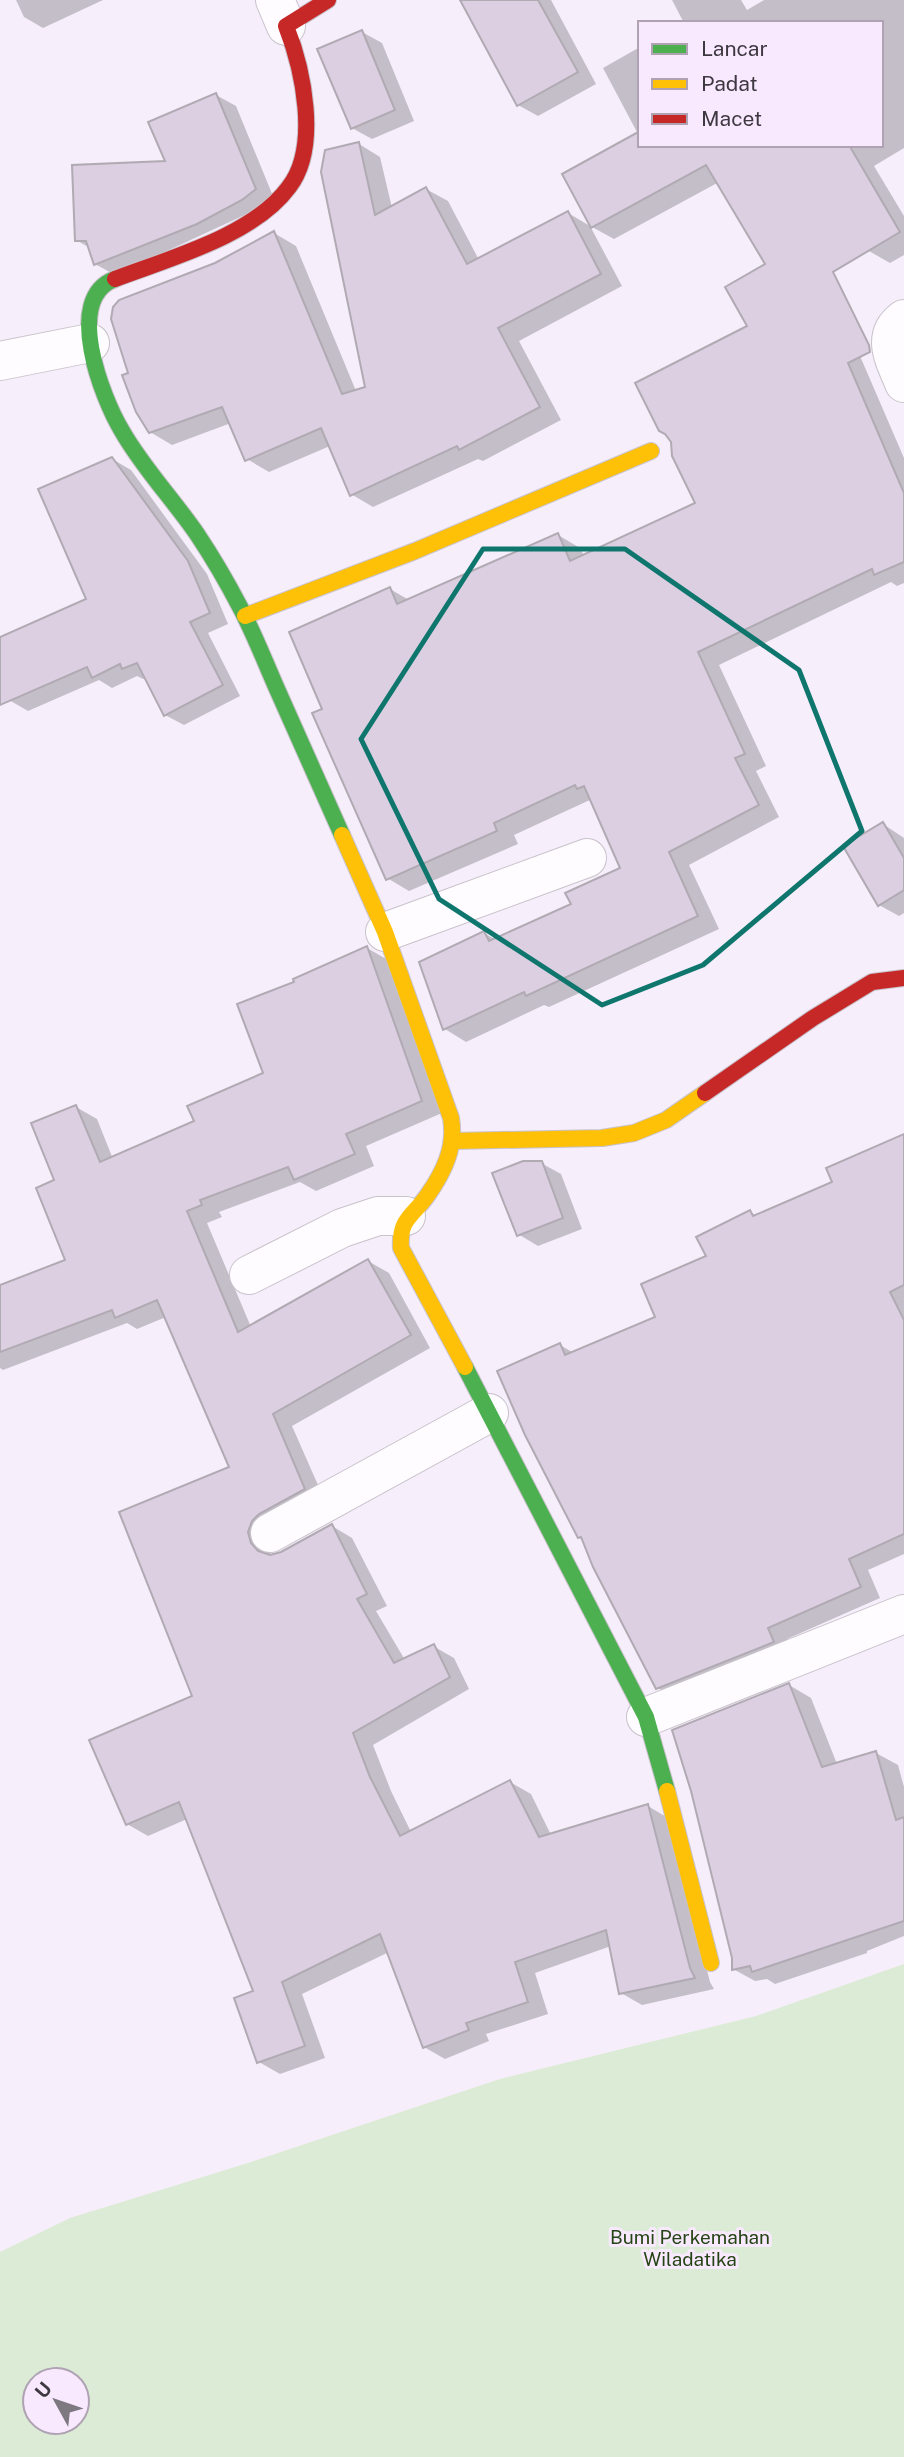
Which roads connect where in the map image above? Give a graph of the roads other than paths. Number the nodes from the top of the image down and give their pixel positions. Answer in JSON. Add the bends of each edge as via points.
{"nodes":[{"id":1,"x":328,"y":0,"type":"edge"},
{"id":2,"x":281,"y":13,"type":"edge"},
{"id":3,"x":904,"y":319,"type":"edge"},
{"id":4,"x":90,"y":343,"type":"junction"},
{"id":5,"x":0,"y":361,"type":"edge"},
{"id":6,"x":904,"y":383,"type":"edge"},
{"id":7,"x":651,"y":451,"type":"dead end"},
{"id":8,"x":245,"y":616,"type":"junction"},
{"id":9,"x":587,"y":858,"type":"dead end"},
{"id":10,"x":385,"y":932,"type":"junction"},
{"id":11,"x":904,"y":978,"type":"edge"},
{"id":12,"x":453,"y":1141,"type":"junction"},
{"id":13,"x":406,"y":1216,"type":"junction"},
{"id":14,"x":248,"y":1275,"type":"dead end"},
{"id":15,"x":489,"y":1413,"type":"junction"},
{"id":16,"x":270,"y":1532,"type":"dead end"},
{"id":17,"x":904,"y":1614,"type":"edge"},
{"id":18,"x":646,"y":1717,"type":"junction"},
{"id":19,"x":711,"y":1963,"type":"dead end"}],
"edges":[{"from":1,"to":2,"type":"street"},
{"from":2,"to":4,"type":"street","via":[[304,83],[306,138],[290,187],[263,213],[208,243],[101,287],[90,306]]},
{"from":3,"to":6,"type":"street","via":[[894,326],[891,337],[892,355]]},
{"from":4,"to":5,"type":"street"},
{"from":4,"to":8,"type":"street","via":[[123,434],[195,531]]},
{"from":7,"to":8,"type":"street","via":[[415,551]]},
{"from":8,"to":10,"type":"street"},
{"from":9,"to":10,"type":"street"},
{"from":10,"to":12,"type":"street","via":[[451,1118]]},
{"from":11,"to":12,"type":"street","via":[[872,982],[666,1120],[634,1133],[602,1138]]},
{"from":12,"to":13,"type":"street","via":[[424,1199]]},
{"from":13,"to":14,"type":"street","via":[[377,1216],[342,1228]]},
{"from":13,"to":15,"type":"street","via":[[401,1248]]},
{"from":15,"to":16,"type":"street"},
{"from":15,"to":18,"type":"street"},
{"from":17,"to":18,"type":"street"},
{"from":18,"to":19,"type":"street"}]}
